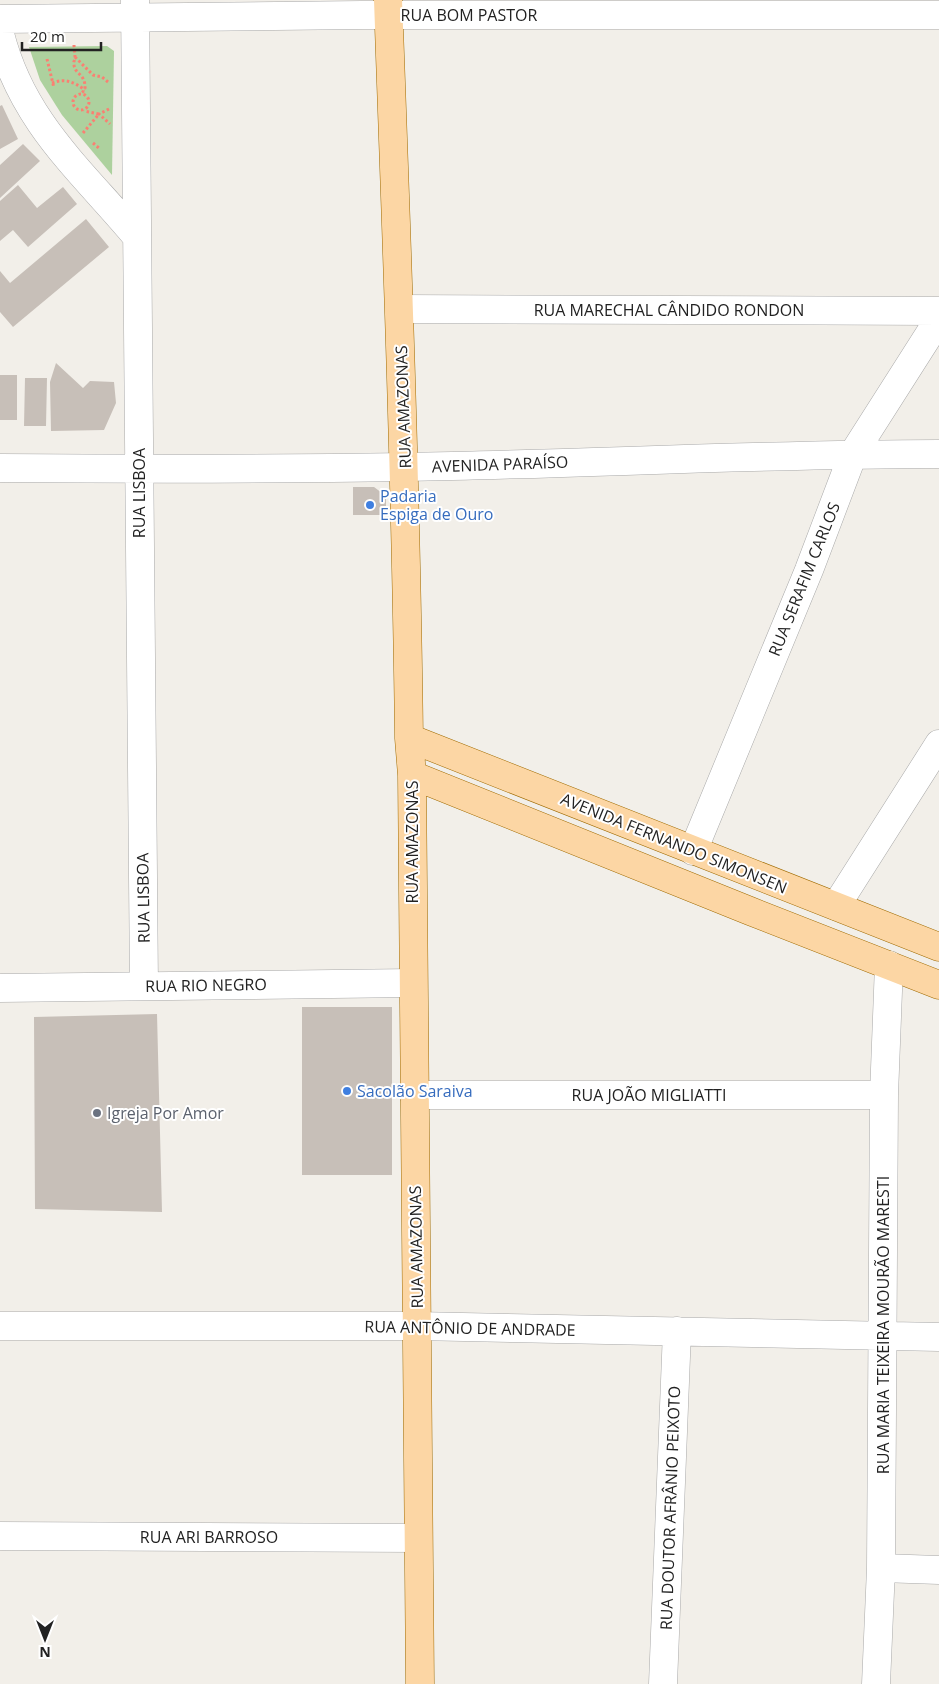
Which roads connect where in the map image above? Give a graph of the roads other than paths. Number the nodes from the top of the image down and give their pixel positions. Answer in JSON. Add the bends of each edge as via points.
{"nodes":[{"id":1,"x":912,"y":0,"type":"edge"},
{"id":2,"x":388,"y":8,"type":"edge"},
{"id":3,"x":736,"y":8,"type":"edge"},
{"id":4,"x":136,"y":9,"type":"edge"},
{"id":5,"x":889,"y":15,"type":"junction"},
{"id":6,"x":939,"y":15,"type":"edge"},
{"id":7,"x":0,"y":19,"type":"edge"},
{"id":8,"x":0,"y":34,"type":"edge"},
{"id":9,"x":137,"y":237,"type":"junction"},
{"id":10,"x":400,"y":309,"type":"junction"},
{"id":11,"x":939,"y":311,"type":"edge"},
{"id":12,"x":939,"y":319,"type":"edge"},
{"id":13,"x":853,"y":454,"type":"junction"},
{"id":14,"x":939,"y":454,"type":"edge"},
{"id":15,"x":405,"y":467,"type":"junction"},
{"id":16,"x":0,"y":468,"type":"edge"},
{"id":17,"x":139,"y":469,"type":"junction"},
{"id":18,"x":409,"y":738,"type":"junction"},
{"id":19,"x":939,"y":744,"type":"edge"},
{"id":20,"x":412,"y":774,"type":"junction"},
{"id":21,"x":694,"y":851,"type":"junction"},
{"id":22,"x":836,"y":906,"type":"junction"},
{"id":23,"x":939,"y":947,"type":"edge"},
{"id":24,"x":889,"y":965,"type":"junction"},
{"id":25,"x":412,"y":983,"type":"junction"},
{"id":26,"x":939,"y":985,"type":"edge"},
{"id":27,"x":144,"y":986,"type":"junction"},
{"id":28,"x":0,"y":988,"type":"edge"},
{"id":29,"x":414,"y":1095,"type":"junction"},
{"id":30,"x":884,"y":1095,"type":"junction"},
{"id":31,"x":0,"y":1326,"type":"edge"},
{"id":32,"x":416,"y":1326,"type":"junction"},
{"id":33,"x":677,"y":1331,"type":"junction"},
{"id":34,"x":883,"y":1337,"type":"junction"},
{"id":35,"x":939,"y":1338,"type":"edge"},
{"id":36,"x":0,"y":1536,"type":"edge"},
{"id":37,"x":418,"y":1538,"type":"junction"},
{"id":38,"x":881,"y":1568,"type":"junction"},
{"id":39,"x":939,"y":1570,"type":"edge"},
{"id":40,"x":420,"y":1684,"type":"edge"},
{"id":41,"x":663,"y":1684,"type":"edge"},
{"id":42,"x":876,"y":1684,"type":"edge"}],
"edges":[{"from":1,"to":5,"type":"street"},
{"from":2,"to":3,"type":"street","name":"RUA BOM PASTOR"},
{"from":2,"to":4,"type":"street","name":"RUA BOM PASTOR"},
{"from":2,"to":10,"type":"main road","name":"RUA AMAZONAS"},
{"from":3,"to":5,"type":"street","name":"RUA BOM PASTOR"},
{"from":4,"to":7,"type":"street","name":"RUA BOM PASTOR"},
{"from":4,"to":9,"type":"street","name":"RUA LISBOA"},
{"from":5,"to":6,"type":"street","name":"RUA BOM PASTOR"},
{"from":8,"to":9,"type":"street","via":[[13,75],[30,108],[51,138]]},
{"from":9,"to":17,"type":"street","name":"RUA LISBOA"},
{"from":10,"to":11,"type":"street","name":"RUA MARECHAL CÂNDIDO RONDON"},
{"from":10,"to":15,"type":"main road","name":"RUA AMAZONAS"},
{"from":12,"to":13,"type":"street","name":"RUA SERAFIM CARLOS"},
{"from":13,"to":14,"type":"street","name":"AVENIDA PARAÍSO"},
{"from":13,"to":15,"type":"street","name":"AVENIDA PARAÍSO"},
{"from":13,"to":21,"type":"street","name":"RUA SERAFIM CARLOS","via":[[810,570]]},
{"from":15,"to":17,"type":"street","name":"AVENIDA PARAÍSO"},
{"from":15,"to":18,"type":"main road","name":"RUA AMAZONAS"},
{"from":16,"to":17,"type":"street","name":"AVENIDA PARAÍSO"},
{"from":17,"to":27,"type":"street","name":"RUA LISBOA"},
{"from":18,"to":20,"type":"main road","name":"RUA AMAZONAS"},
{"from":18,"to":21,"type":"main road","name":"AVENIDA FERNANDO SIMONSEN"},
{"from":19,"to":22,"type":"street"},
{"from":20,"to":24,"type":"main road"},
{"from":20,"to":25,"type":"main road","name":"RUA AMAZONAS"},
{"from":21,"to":22,"type":"main road","name":"AVENIDA FERNANDO SIMONSEN"},
{"from":22,"to":23,"type":"main road","name":"AVENIDA FERNANDO SIMONSEN"},
{"from":24,"to":26,"type":"main road"},
{"from":24,"to":30,"type":"street","name":"RUA MARIA TEIXEIRA MOURÃO MARESTI"},
{"from":25,"to":27,"type":"street","name":"RUA RIO NEGRO"},
{"from":25,"to":29,"type":"main road","name":"RUA AMAZONAS"},
{"from":27,"to":28,"type":"street","name":"RUA RIO NEGRO"},
{"from":29,"to":30,"type":"street","name":"RUA JOÃO MIGLIATTI"},
{"from":29,"to":32,"type":"main road","name":"RUA AMAZONAS"},
{"from":30,"to":34,"type":"street","name":"RUA MARIA TEIXEIRA MOURÃO MARESTI"},
{"from":31,"to":32,"type":"street","name":"RUA ANTÔNIO DE ANDRADE"},
{"from":32,"to":33,"type":"street","name":"RUA ANTÔNIO DE ANDRADE"},
{"from":32,"to":37,"type":"main road","name":"RUA AMAZONAS"},
{"from":33,"to":34,"type":"street","name":"RUA ANTÔNIO DE ANDRADE"},
{"from":33,"to":41,"type":"street","name":"RUA DOUTOR AFRÂNIO PEIXOTO"},
{"from":34,"to":35,"type":"street","name":"RUA ANTÔNIO DE ANDRADE"},
{"from":34,"to":38,"type":"street","name":"RUA MARIA TEIXEIRA MOURÃO MARESTI"},
{"from":36,"to":37,"type":"street","name":"RUA ARI BARROSO"},
{"from":37,"to":40,"type":"main road","name":"RUA AMAZONAS"},
{"from":38,"to":39,"type":"street"},
{"from":38,"to":42,"type":"street","name":"RUA MARIA TEIXEIRA MOURÃO MARESTI"}]}
